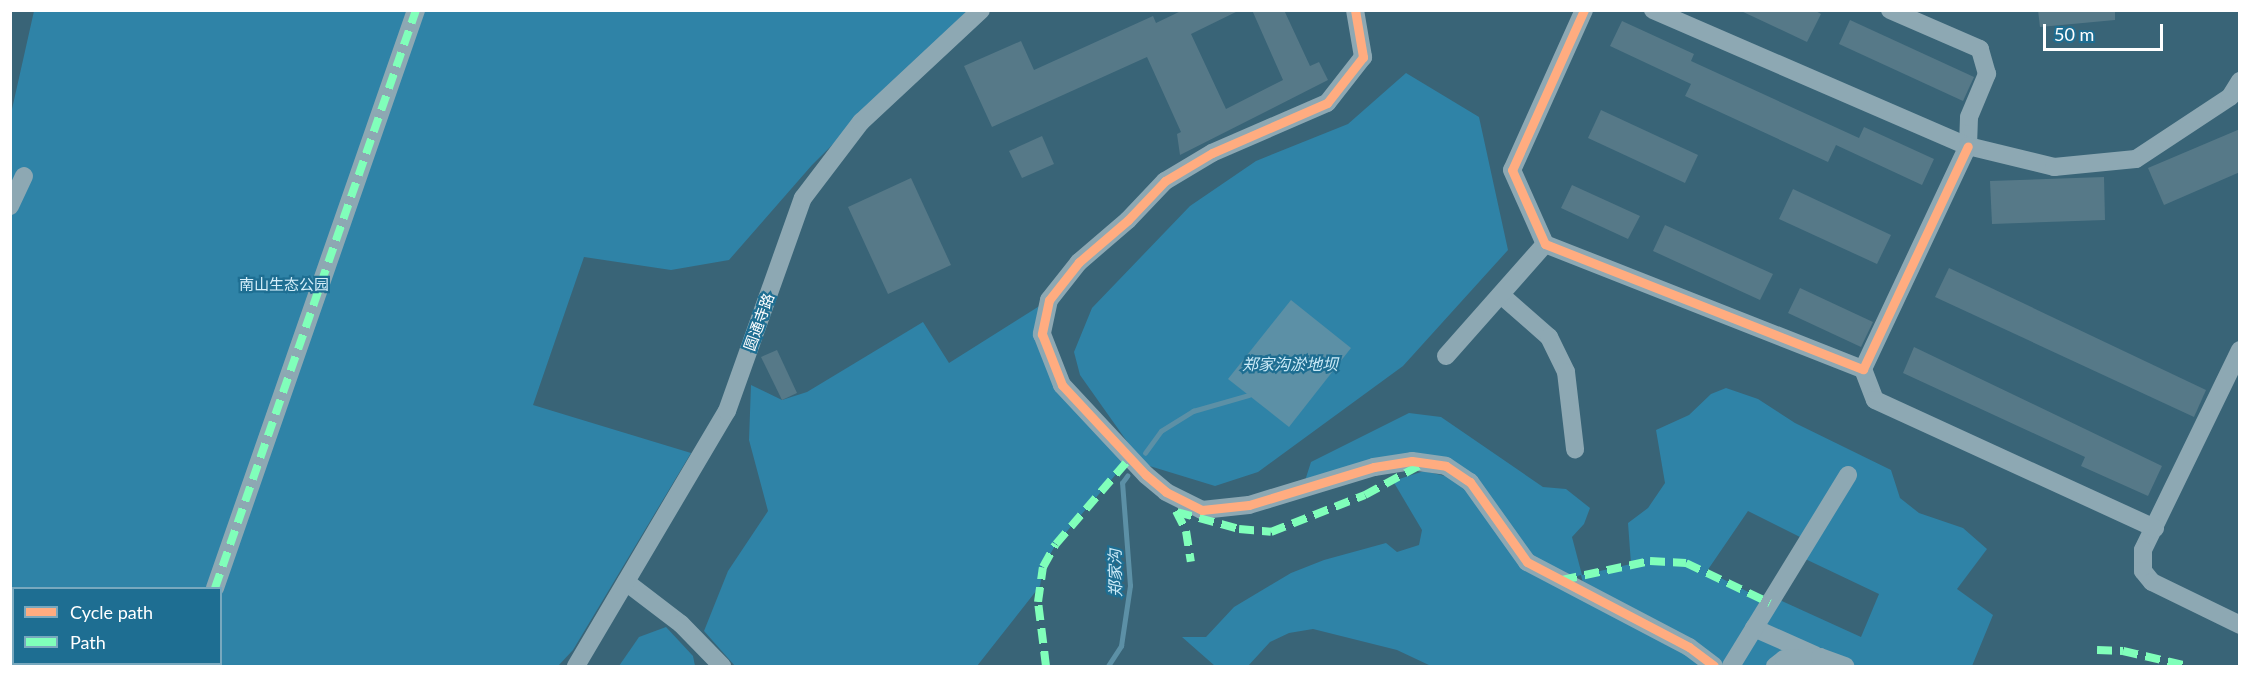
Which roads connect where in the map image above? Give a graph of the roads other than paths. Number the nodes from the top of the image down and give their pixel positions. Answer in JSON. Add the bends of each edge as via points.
{"nodes":[{"id":1,"x":416,"y":10,"type":"edge"},
{"id":2,"x":981,"y":10,"type":"edge"},
{"id":3,"x":1355,"y":10,"type":"edge"},
{"id":4,"x":1584,"y":10,"type":"edge"},
{"id":5,"x":1653,"y":10,"type":"edge"},
{"id":6,"x":1890,"y":10,"type":"edge"},
{"id":7,"x":2240,"y":81,"type":"edge"},
{"id":8,"x":1968,"y":146,"type":"junction"},
{"id":9,"x":24,"y":176,"type":"dead end"},
{"id":10,"x":10,"y":206,"type":"edge"},
{"id":11,"x":1545,"y":244,"type":"junction"},
{"id":12,"x":1501,"y":295,"type":"junction"},
{"id":13,"x":2240,"y":350,"type":"edge"},
{"id":14,"x":1446,"y":356,"type":"dead end"},
{"id":15,"x":1863,"y":369,"type":"junction"},
{"id":16,"x":1575,"y":448,"type":"dead end"},
{"id":17,"x":1848,"y":475,"type":"dead end"},
{"id":18,"x":2155,"y":528,"type":"junction"},
{"id":19,"x":626,"y":582,"type":"junction"},
{"id":20,"x":215,"y":587,"type":"edge"},
{"id":21,"x":2240,"y":625,"type":"edge"},
{"id":22,"x":1754,"y":628,"type":"junction"},
{"id":23,"x":1820,"y":657,"type":"junction"},
{"id":24,"x":576,"y":666,"type":"edge"},
{"id":25,"x":722,"y":666,"type":"edge"},
{"id":26,"x":1714,"y":666,"type":"edge"},
{"id":27,"x":1731,"y":666,"type":"edge"},
{"id":28,"x":1775,"y":666,"type":"edge"},
{"id":29,"x":1845,"y":666,"type":"edge"}],
"edges":[{"from":1,"to":20,"type":"street"},
{"from":2,"to":19,"type":"street","name":"圆通寺路","via":[[861,122],[803,198],[727,411]]},
{"from":3,"to":26,"type":"street","via":[[1363,57],[1327,103],[1212,153],[1165,181],[1128,220],[1079,262],[1049,300],[1042,334],[1062,385],[1146,475],[1166,492],[1202,510],[1249,505],[1374,467],[1412,461],[1446,466],[1470,482],[1527,562],[1689,647]]},
{"from":4,"to":11,"type":"street","via":[[1512,170]]},
{"from":5,"to":8,"type":"street"},
{"from":6,"to":8,"type":"street","via":[[1980,49],[1987,74],[1969,117]]},
{"from":7,"to":8,"type":"street","via":[[2230,97],[2136,159],[2054,167]]},
{"from":8,"to":15,"type":"street"},
{"from":9,"to":10,"type":"street"},
{"from":11,"to":12,"type":"street"},
{"from":11,"to":15,"type":"street"},
{"from":12,"to":14,"type":"street"},
{"from":12,"to":16,"type":"street","via":[[1548,337],[1566,372]]},
{"from":13,"to":18,"type":"street"},
{"from":15,"to":18,"type":"street","via":[[1875,400]]},
{"from":17,"to":22,"type":"street"},
{"from":18,"to":21,"type":"street","via":[[2143,550],[2143,571],[2152,582]]},
{"from":19,"to":24,"type":"street","name":"圆通寺路"},
{"from":19,"to":25,"type":"street","via":[[681,624]]},
{"from":22,"to":23,"type":"street"},
{"from":22,"to":27,"type":"street"},
{"from":23,"to":28,"type":"street","via":[[1785,659]]},
{"from":23,"to":29,"type":"street"}]}
